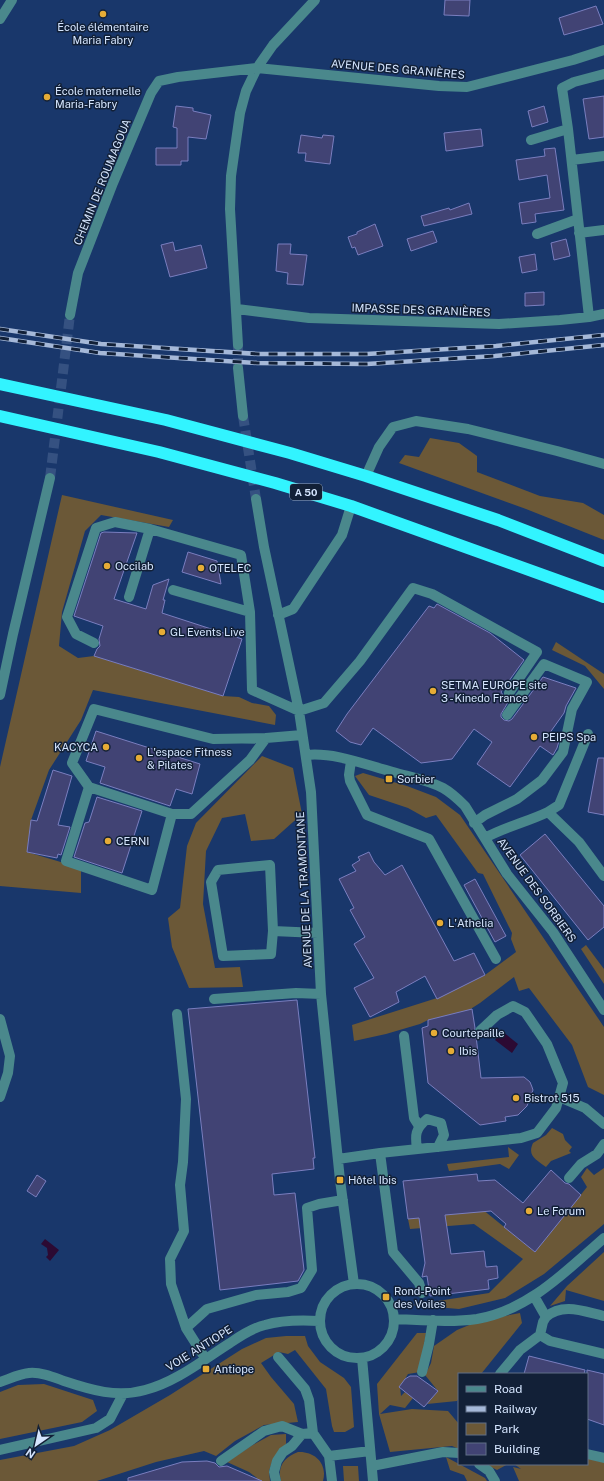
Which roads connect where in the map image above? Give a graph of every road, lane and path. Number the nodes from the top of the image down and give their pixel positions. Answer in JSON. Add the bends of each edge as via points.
{"nodes":[{"id":1,"x":12,"y":0,"type":"edge"},
{"id":2,"x":315,"y":0,"type":"edge"},
{"id":3,"x":0,"y":19,"type":"edge"},
{"id":4,"x":604,"y":50,"type":"edge"},
{"id":5,"x":257,"y":68,"type":"junction"},
{"id":6,"x":604,"y":74,"type":"edge"},
{"id":7,"x":568,"y":129,"type":"junction"},
{"id":8,"x":531,"y":140,"type":"dead end"},
{"id":9,"x":604,"y":156,"type":"edge"},
{"id":10,"x":572,"y":160,"type":"junction"},
{"id":11,"x":578,"y":219,"type":"junction"},
{"id":12,"x":604,"y":230,"type":"edge"},
{"id":13,"x":579,"y":233,"type":"junction"},
{"id":14,"x":537,"y":234,"type":"dead end"},
{"id":15,"x":237,"y":309,"type":"junction"},
{"id":16,"x":604,"y":314,"type":"edge"},
{"id":17,"x":70,"y":315,"type":"tunnel mouth"},
{"id":18,"x":589,"y":317,"type":"junction"},
{"id":19,"x":238,"y":345,"type":"tunnel mouth"},
{"id":20,"x":238,"y":368,"type":"tunnel mouth"},
{"id":21,"x":0,"y":384,"type":"edge"},
{"id":22,"x":0,"y":416,"type":"edge"},
{"id":23,"x":243,"y":416,"type":"tunnel mouth"},
{"id":24,"x":604,"y":464,"type":"edge"},
{"id":25,"x":366,"y":476,"type":"junction"},
{"id":26,"x":50,"y":478,"type":"tunnel mouth"},
{"id":27,"x":256,"y":499,"type":"tunnel mouth"},
{"id":28,"x":351,"y":506,"type":"junction"},
{"id":29,"x":150,"y":529,"type":"junction"},
{"id":30,"x":604,"y":562,"type":"edge"},
{"id":31,"x":173,"y":590,"type":"dead end"},
{"id":32,"x":129,"y":596,"type":"dead end"},
{"id":33,"x":604,"y":597,"type":"edge"},
{"id":34,"x":250,"y":612,"type":"junction"},
{"id":35,"x":278,"y":615,"type":"junction"},
{"id":36,"x":94,"y":643,"type":"dead end"},
{"id":37,"x":509,"y":693,"type":"dead end"},
{"id":38,"x":0,"y":695,"type":"edge"},
{"id":39,"x":299,"y":711,"type":"junction"},
{"id":40,"x":507,"y":715,"type":"dead end"},
{"id":41,"x":588,"y":734,"type":"dead end"},
{"id":42,"x":302,"y":735,"type":"junction"},
{"id":43,"x":266,"y":738,"type":"junction"},
{"id":44,"x":306,"y":755,"type":"junction"},
{"id":45,"x":351,"y":761,"type":"junction"},
{"id":46,"x":89,"y":786,"type":"junction"},
{"id":47,"x":548,"y":812,"type":"junction"},
{"id":48,"x":172,"y":814,"type":"junction"},
{"id":49,"x":474,"y":823,"type":"junction"},
{"id":50,"x":485,"y":838,"type":"junction"},
{"id":51,"x":604,"y":876,"type":"edge"},
{"id":52,"x":273,"y":931,"type":"junction"},
{"id":53,"x":318,"y":933,"type":"junction"},
{"id":54,"x":496,"y":959,"type":"dead end"},
{"id":55,"x":321,"y":994,"type":"junction"},
{"id":56,"x":214,"y":999,"type":"dead end"},
{"id":57,"x":604,"y":1010,"type":"edge"},
{"id":58,"x":177,"y":1014,"type":"dead end"},
{"id":59,"x":0,"y":1019,"type":"edge"},
{"id":60,"x":480,"y":1031,"type":"dead end"},
{"id":61,"x":404,"y":1036,"type":"dead end"},
{"id":62,"x":0,"y":1097,"type":"edge"},
{"id":63,"x":559,"y":1097,"type":"junction"},
{"id":64,"x":604,"y":1124,"type":"edge"},
{"id":65,"x":419,"y":1126,"type":"junction"},
{"id":66,"x":604,"y":1144,"type":"edge"},
{"id":67,"x":438,"y":1147,"type":"junction"},
{"id":68,"x":417,"y":1149,"type":"junction"},
{"id":69,"x":380,"y":1153,"type":"junction"},
{"id":70,"x":338,"y":1159,"type":"junction"},
{"id":71,"x":569,"y":1178,"type":"dead end"},
{"id":72,"x":343,"y":1200,"type":"junction"},
{"id":73,"x":604,"y":1238,"type":"edge"},
{"id":74,"x":354,"y":1284,"type":"junction"},
{"id":75,"x":422,"y":1293,"type":"dead end"},
{"id":76,"x":534,"y":1296,"type":"junction"},
{"id":77,"x":604,"y":1316,"type":"edge"},
{"id":78,"x":546,"y":1317,"type":"junction"},
{"id":79,"x":394,"y":1319,"type":"junction"},
{"id":80,"x":432,"y":1320,"type":"junction"},
{"id":81,"x":319,"y":1321,"type":"junction"},
{"id":82,"x":186,"y":1328,"type":"junction"},
{"id":83,"x":540,"y":1335,"type":"junction"},
{"id":84,"x":604,"y":1354,"type":"edge"},
{"id":85,"x":278,"y":1357,"type":"dead end"},
{"id":86,"x":205,"y":1358,"type":"junction"},
{"id":87,"x":362,"y":1358,"type":"junction"},
{"id":88,"x":422,"y":1372,"type":"dead end"},
{"id":89,"x":501,"y":1373,"type":"edge"},
{"id":90,"x":0,"y":1382,"type":"edge"},
{"id":91,"x":123,"y":1394,"type":"junction"},
{"id":92,"x":313,"y":1433,"type":"junction"},
{"id":93,"x":302,"y":1434,"type":"junction"},
{"id":94,"x":0,"y":1450,"type":"edge"},
{"id":95,"x":370,"y":1451,"type":"junction"},
{"id":96,"x":458,"y":1453,"type":"edge"},
{"id":97,"x":588,"y":1454,"type":"edge"},
{"id":98,"x":329,"y":1456,"type":"junction"},
{"id":99,"x":604,"y":1458,"type":"edge"},
{"id":100,"x":221,"y":1461,"type":"dead end"},
{"id":101,"x":480,"y":1465,"type":"edge"},
{"id":102,"x":372,"y":1466,"type":"junction"},
{"id":103,"x":276,"y":1481,"type":"edge"},
{"id":104,"x":332,"y":1481,"type":"edge"},
{"id":105,"x":373,"y":1481,"type":"edge"},
{"id":106,"x":495,"y":1481,"type":"edge"}],
"edges":[{"from":1,"to":3,"type":"street"},
{"from":2,"to":5,"type":"street","via":[[273,45]]},
{"from":4,"to":5,"type":"street","name":"AVENUE DES GRANIÈRES","via":[[467,87]]},
{"from":5,"to":15,"type":"street","via":[[246,91],[240,113],[231,176],[230,209]]},
{"from":5,"to":17,"type":"street","name":"CHEMIN DE ROUMAGOUA","via":[[159,81],[113,183],[78,273]]},
{"from":6,"to":7,"type":"street","via":[[562,88]]},
{"from":7,"to":8,"type":"street"},
{"from":7,"to":10,"type":"street"},
{"from":9,"to":10,"type":"street"},
{"from":10,"to":11,"type":"street"},
{"from":11,"to":13,"type":"street"},
{"from":11,"to":14,"type":"street"},
{"from":12,"to":13,"type":"street"},
{"from":13,"to":18,"type":"street"},
{"from":15,"to":18,"type":"street","name":"IMPASSE DES GRANIÈRES","via":[[309,318],[499,324]]},
{"from":15,"to":19,"type":"street"},
{"from":16,"to":18,"type":"street","name":"IMPASSE DES GRANIÈRES"},
{"from":20,"to":23,"type":"street"},
{"from":21,"to":25,"type":"highway","via":[[166,420]]},
{"from":22,"to":28,"type":"highway","number":"A 50","via":[[160,452]]},
{"from":24,"to":25,"type":"street","via":[[468,430],[416,421],[393,427],[379,447]]},
{"from":25,"to":30,"type":"highway","via":[[498,520]]},
{"from":26,"to":38,"type":"street","via":[[12,634]]},
{"from":27,"to":35,"type":"street","name":"AVENUE DE LA TRAMONTANE"},
{"from":28,"to":33,"type":"highway","number":"A 50"},
{"from":28,"to":35,"type":"street","via":[[342,535],[293,609]]},
{"from":29,"to":32,"type":"street"},
{"from":29,"to":34,"type":"street","via":[[241,555]]},
{"from":29,"to":36,"type":"street","via":[[115,522],[96,528],[67,617],[76,634]]},
{"from":31,"to":34,"type":"street"},
{"from":34,"to":39,"type":"street","via":[[252,690]]},
{"from":35,"to":39,"type":"street","name":"AVENUE DE LA TRAMONTANE"},
{"from":37,"to":39,"type":"street","via":[[537,652],[432,594],[413,588],[360,660],[324,703]]},
{"from":39,"to":42,"type":"street","name":"AVENUE DE LA TRAMONTANE"},
{"from":40,"to":49,"type":"street","via":[[544,664],[587,682],[572,709],[563,752],[542,780],[517,799]]},
{"from":41,"to":47,"type":"street","via":[[559,805]]},
{"from":42,"to":43,"type":"street"},
{"from":42,"to":44,"type":"street","name":"AVENUE DE LA TRAMONTANE"},
{"from":43,"to":46,"type":"street","via":[[213,739],[94,709],[72,763]]},
{"from":43,"to":48,"type":"street","via":[[250,760],[190,814]]},
{"from":44,"to":45,"type":"street","name":"AVENUE DES SORBIERS","via":[[316,754]]},
{"from":44,"to":53,"type":"street","name":"AVENUE DE LA TRAMONTANE","via":[[311,792]]},
{"from":45,"to":49,"type":"street","name":"AVENUE DES SORBIERS","via":[[444,788],[465,806]]},
{"from":45,"to":54,"type":"street","via":[[350,781],[367,815],[429,839]]},
{"from":46,"to":48,"type":"street"},
{"from":46,"to":48,"type":"street","via":[[66,860],[152,890]]},
{"from":47,"to":50,"type":"street"},
{"from":47,"to":51,"type":"street","via":[[579,842]]},
{"from":49,"to":50,"type":"street","name":"AVENUE DES SORBIERS"},
{"from":50,"to":57,"type":"street","name":"AVENUE DES SORBIERS","via":[[507,874],[553,932]]},
{"from":52,"to":52,"type":"street","via":[[270,865],[218,870],[211,882],[223,956],[272,954]]},
{"from":52,"to":53,"type":"street"},
{"from":53,"to":55,"type":"street","name":"AVENUE DE LA TRAMONTANE"},
{"from":55,"to":56,"type":"street","via":[[296,993]]},
{"from":55,"to":70,"type":"street","name":"AVENUE DE LA TRAMONTANE"},
{"from":58,"to":82,"type":"street","via":[[186,1099],[180,1185],[184,1231],[170,1259],[171,1284]]},
{"from":59,"to":62,"type":"street","via":[[10,1056],[8,1073]]},
{"from":60,"to":63,"type":"street","via":[[497,1015],[513,1006],[525,1012],[547,1044],[563,1083]]},
{"from":61,"to":65,"type":"street","via":[[414,1118]]},
{"from":63,"to":64,"type":"street","via":[[585,1108]]},
{"from":63,"to":67,"type":"street","via":[[556,1108],[537,1133],[521,1138]]},
{"from":65,"to":67,"type":"street","via":[[426,1119],[441,1123],[444,1135]]},
{"from":65,"to":68,"type":"street","via":[[415,1136]]},
{"from":66,"to":71,"type":"street","via":[[597,1154],[581,1164]]},
{"from":67,"to":68,"type":"street"},
{"from":68,"to":69,"type":"street"},
{"from":69,"to":70,"type":"street"},
{"from":69,"to":75,"type":"street","via":[[393,1252],[419,1283]]},
{"from":70,"to":72,"type":"street","name":"AVENUE DE LA TRAMONTANE"},
{"from":72,"to":74,"type":"street","name":"AVENUE DE LA TRAMONTANE"},
{"from":72,"to":82,"type":"street","via":[[307,1208],[312,1270],[301,1288],[256,1295],[207,1309]]},
{"from":73,"to":76,"type":"street","via":[[558,1279]]},
{"from":74,"to":79,"type":"street","via":[[366,1285],[386,1297],[392,1307]]},
{"from":74,"to":81,"type":"street","via":[[336,1290],[329,1296],[320,1312]]},
{"from":76,"to":78,"type":"street"},
{"from":76,"to":80,"type":"street","via":[[515,1307],[483,1317]]},
{"from":77,"to":78,"type":"street","via":[[569,1308],[550,1313]]},
{"from":78,"to":83,"type":"street"},
{"from":79,"to":80,"type":"street"},
{"from":79,"to":87,"type":"street","via":[[394,1328],[386,1345],[371,1356]]},
{"from":80,"to":88,"type":"street"},
{"from":81,"to":86,"type":"street","name":"VOIE ANTIOPE","via":[[292,1320],[264,1325],[245,1333]]},
{"from":81,"to":87,"type":"street","via":[[323,1336],[332,1349],[346,1357]]},
{"from":82,"to":86,"type":"street"},
{"from":83,"to":84,"type":"street","via":[[550,1341]]},
{"from":83,"to":89,"type":"street","via":[[520,1350]]},
{"from":85,"to":92,"type":"street","via":[[304,1389],[309,1400]]},
{"from":86,"to":91,"type":"street","name":"VOIE ANTIOPE","via":[[173,1379],[145,1390]]},
{"from":87,"to":95,"type":"street"},
{"from":90,"to":91,"type":"street","name":"VOIE ANTIOPE","via":[[29,1373],[44,1373],[87,1389]]},
{"from":91,"to":94,"type":"street","via":[[110,1420],[96,1428]]},
{"from":92,"to":93,"type":"street"},
{"from":92,"to":98,"type":"street"},
{"from":93,"to":100,"type":"street","via":[[282,1426],[264,1431]]},
{"from":93,"to":103,"type":"street","via":[[277,1461],[274,1472]]},
{"from":95,"to":98,"type":"street"},
{"from":95,"to":102,"type":"street"},
{"from":96,"to":102,"type":"street","via":[[443,1452]]},
{"from":97,"to":99,"type":"street"},
{"from":98,"to":104,"type":"street"},
{"from":101,"to":106,"type":"street","via":[[489,1471]]},
{"from":102,"to":105,"type":"street"}]}
